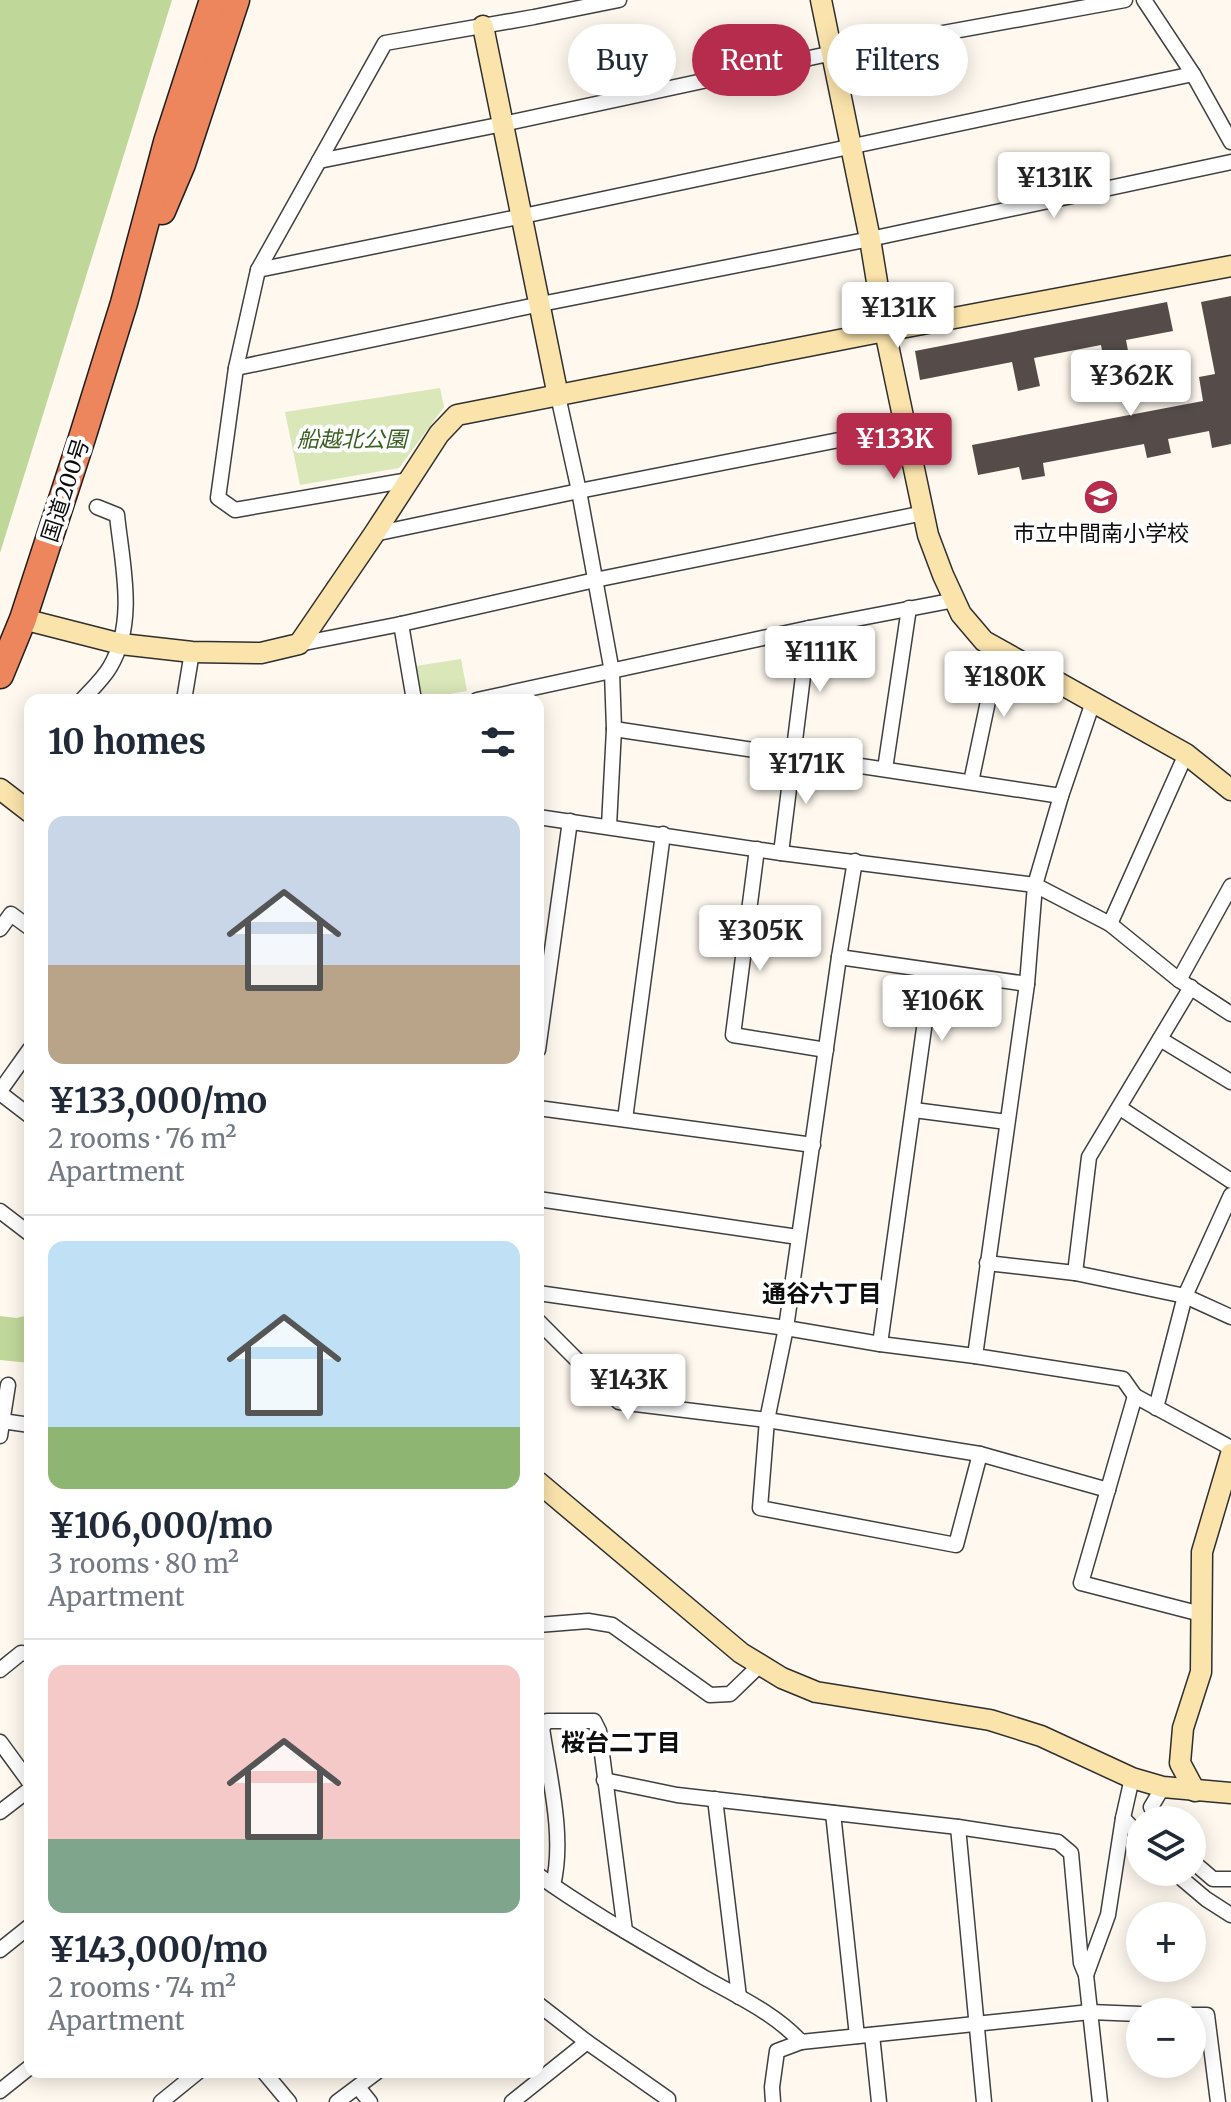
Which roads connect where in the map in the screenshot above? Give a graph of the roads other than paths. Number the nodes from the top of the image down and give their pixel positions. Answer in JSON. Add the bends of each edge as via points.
{"nodes":[{"id":1,"x":213,"y":0,"type":"edge"},
{"id":2,"x":236,"y":0,"type":"edge"},
{"id":3,"x":530,"y":0,"type":"edge"},
{"id":4,"x":619,"y":0,"type":"edge"},
{"id":5,"x":821,"y":0,"type":"edge"},
{"id":6,"x":1125,"y":0,"type":"edge"},
{"id":7,"x":1144,"y":0,"type":"edge"},
{"id":8,"x":534,"y":17,"type":"junction"},
{"id":9,"x":483,"y":26,"type":"junction"},
{"id":10,"x":827,"y":26,"type":"edge"},
{"id":11,"x":968,"y":28,"type":"edge"},
{"id":12,"x":827,"y":54,"type":"edge"},
{"id":13,"x":1193,"y":74,"type":"junction"},
{"id":14,"x":841,"y":96,"type":"edge"},
{"id":15,"x":503,"y":124,"type":"junction"},
{"id":16,"x":1231,"y":142,"type":"edge"},
{"id":17,"x":850,"y":145,"type":"junction"},
{"id":18,"x":319,"y":161,"type":"junction"},
{"id":19,"x":1231,"y":162,"type":"edge"},
{"id":20,"x":523,"y":216,"type":"junction"},
{"id":21,"x":870,"y":239,"type":"junction"},
{"id":22,"x":1231,"y":266,"type":"edge"},
{"id":23,"x":258,"y":270,"type":"junction"},
{"id":24,"x":124,"y":303,"type":"junction"},
{"id":25,"x":541,"y":304,"type":"junction"},
{"id":26,"x":885,"y":331,"type":"junction"},
{"id":27,"x":236,"y":368,"type":"junction"},
{"id":28,"x":558,"y":396,"type":"junction"},
{"id":29,"x":905,"y":427,"type":"junction"},
{"id":30,"x":409,"y":480,"type":"junction"},
{"id":31,"x":579,"y":491,"type":"junction"},
{"id":32,"x":97,"y":507,"type":"dead end"},
{"id":33,"x":924,"y":513,"type":"junction"},
{"id":34,"x":374,"y":534,"type":"junction"},
{"id":35,"x":595,"y":580,"type":"junction"},
{"id":36,"x":955,"y":600,"type":"junction"},
{"id":37,"x":909,"y":608,"type":"junction"},
{"id":38,"x":23,"y":619,"type":"junction"},
{"id":39,"x":401,"y":624,"type":"junction"},
{"id":40,"x":809,"y":628,"type":"junction"},
{"id":41,"x":121,"y":644,"type":"junction"},
{"id":42,"x":299,"y":644,"type":"junction"},
{"id":43,"x":999,"y":649,"type":"junction"},
{"id":44,"x":192,"y":652,"type":"junction"},
{"id":45,"x":612,"y":672,"type":"junction"},
{"id":46,"x":0,"y":675,"type":"edge"},
{"id":47,"x":87,"y":694,"type":"edge"},
{"id":48,"x":185,"y":694,"type":"edge"},
{"id":49,"x":413,"y":694,"type":"edge"},
{"id":50,"x":506,"y":694,"type":"edge"},
{"id":51,"x":1093,"y":702,"type":"junction"},
{"id":52,"x":614,"y":729,"type":"junction"},
{"id":53,"x":1186,"y":754,"type":"junction"},
{"id":54,"x":794,"y":755,"type":"junction"},
{"id":55,"x":885,"y":769,"type":"junction"},
{"id":56,"x":971,"y":782,"type":"junction"},
{"id":57,"x":0,"y":789,"type":"edge"},
{"id":58,"x":1231,"y":790,"type":"edge"},
{"id":59,"x":1061,"y":796,"type":"junction"},
{"id":60,"x":24,"y":807,"type":"edge"},
{"id":61,"x":544,"y":818,"type":"edge"},
{"id":62,"x":570,"y":821,"type":"junction"},
{"id":63,"x":609,"y":826,"type":"junction"},
{"id":64,"x":663,"y":834,"type":"junction"},
{"id":65,"x":757,"y":849,"type":"junction"},
{"id":66,"x":781,"y":853,"type":"junction"},
{"id":67,"x":855,"y":861,"type":"junction"},
{"id":68,"x":1035,"y":885,"type":"junction"},
{"id":69,"x":1231,"y":886,"type":"edge"},
{"id":70,"x":24,"y":924,"type":"edge"},
{"id":71,"x":1110,"y":924,"type":"junction"},
{"id":72,"x":0,"y":929,"type":"edge"},
{"id":73,"x":839,"y":957,"type":"junction"},
{"id":74,"x":932,"y":971,"type":"junction"},
{"id":75,"x":1027,"y":984,"type":"junction"},
{"id":76,"x":1185,"y":984,"type":"junction"},
{"id":77,"x":544,"y":1007,"type":"edge"},
{"id":78,"x":1231,"y":1014,"type":"edge"},
{"id":79,"x":1160,"y":1039,"type":"junction"},
{"id":80,"x":826,"y":1050,"type":"junction"},
{"id":81,"x":24,"y":1058,"type":"edge"},
{"id":82,"x":1231,"y":1082,"type":"edge"},
{"id":83,"x":0,"y":1092,"type":"edge"},
{"id":84,"x":1120,"y":1108,"type":"junction"},
{"id":85,"x":544,"y":1109,"type":"edge"},
{"id":86,"x":914,"y":1110,"type":"junction"},
{"id":87,"x":24,"y":1111,"type":"edge"},
{"id":88,"x":625,"y":1119,"type":"junction"},
{"id":89,"x":1007,"y":1122,"type":"junction"},
{"id":90,"x":813,"y":1145,"type":"junction"},
{"id":91,"x":1231,"y":1181,"type":"edge"},
{"id":92,"x":1231,"y":1195,"type":"edge"},
{"id":93,"x":544,"y":1200,"type":"edge"},
{"id":94,"x":0,"y":1211,"type":"edge"},
{"id":95,"x":24,"y":1229,"type":"edge"},
{"id":96,"x":798,"y":1237,"type":"junction"},
{"id":97,"x":987,"y":1263,"type":"junction"},
{"id":98,"x":1075,"y":1273,"type":"junction"},
{"id":99,"x":544,"y":1294,"type":"edge"},
{"id":100,"x":1185,"y":1296,"type":"junction"},
{"id":101,"x":1231,"y":1317,"type":"edge"},
{"id":102,"x":544,"y":1327,"type":"edge"},
{"id":103,"x":786,"y":1328,"type":"junction"},
{"id":104,"x":880,"y":1344,"type":"junction"},
{"id":105,"x":975,"y":1356,"type":"junction"},
{"id":106,"x":8,"y":1385,"type":"dead end"},
{"id":107,"x":1135,"y":1396,"type":"junction"},
{"id":108,"x":1156,"y":1408,"type":"junction"},
{"id":109,"x":767,"y":1420,"type":"junction"},
{"id":110,"x":24,"y":1426,"type":"edge"},
{"id":111,"x":1,"y":1428,"type":"edge"},
{"id":112,"x":1231,"y":1448,"type":"edge"},
{"id":113,"x":980,"y":1454,"type":"junction"},
{"id":114,"x":1231,"y":1454,"type":"edge"},
{"id":115,"x":544,"y":1487,"type":"edge"},
{"id":116,"x":1108,"y":1490,"type":"junction"},
{"id":117,"x":1201,"y":1614,"type":"junction"},
{"id":118,"x":544,"y":1625,"type":"edge"},
{"id":119,"x":24,"y":1653,"type":"edge"},
{"id":120,"x":760,"y":1665,"type":"junction"},
{"id":121,"x":0,"y":1670,"type":"edge"},
{"id":122,"x":544,"y":1725,"type":"edge"},
{"id":123,"x":0,"y":1742,"type":"edge"},
{"id":124,"x":544,"y":1742,"type":"edge"},
{"id":125,"x":24,"y":1775,"type":"edge"},
{"id":126,"x":1132,"y":1778,"type":"junction"},
{"id":127,"x":604,"y":1780,"type":"junction"},
{"id":128,"x":1163,"y":1787,"type":"junction"},
{"id":129,"x":1195,"y":1791,"type":"junction"},
{"id":130,"x":1231,"y":1793,"type":"edge"},
{"id":131,"x":24,"y":1794,"type":"edge"},
{"id":132,"x":715,"y":1799,"type":"junction"},
{"id":133,"x":1152,"y":1806,"type":"edge"},
{"id":134,"x":0,"y":1812,"type":"edge"},
{"id":135,"x":833,"y":1813,"type":"junction"},
{"id":136,"x":1123,"y":1818,"type":"junction"},
{"id":137,"x":1126,"y":1821,"type":"edge"},
{"id":138,"x":958,"y":1827,"type":"junction"},
{"id":139,"x":1206,"y":1873,"type":"edge"},
{"id":140,"x":544,"y":1879,"type":"edge"},
{"id":141,"x":1231,"y":1879,"type":"edge"},
{"id":142,"x":553,"y":1885,"type":"junction"},
{"id":143,"x":1191,"y":1886,"type":"edge"},
{"id":144,"x":1231,"y":1915,"type":"edge"},
{"id":145,"x":24,"y":1931,"type":"edge"},
{"id":146,"x":625,"y":1931,"type":"junction"},
{"id":147,"x":0,"y":1950,"type":"edge"},
{"id":148,"x":1086,"y":1975,"type":"junction"},
{"id":149,"x":739,"y":1997,"type":"junction"},
{"id":150,"x":544,"y":2009,"type":"edge"},
{"id":151,"x":1090,"y":2012,"type":"junction"},
{"id":152,"x":1126,"y":2013,"type":"edge"},
{"id":153,"x":1206,"y":2015,"type":"edge"},
{"id":154,"x":976,"y":2024,"type":"junction"},
{"id":155,"x":864,"y":2036,"type":"junction"},
{"id":156,"x":587,"y":2042,"type":"junction"},
{"id":157,"x":801,"y":2042,"type":"junction"},
{"id":158,"x":24,"y":2072,"type":"edge"},
{"id":159,"x":544,"y":2076,"type":"edge"},
{"id":160,"x":191,"y":2078,"type":"edge"},
{"id":161,"x":269,"y":2078,"type":"edge"},
{"id":162,"x":369,"y":2078,"type":"edge"},
{"id":163,"x":542,"y":2078,"type":"edge"},
{"id":164,"x":358,"y":2087,"type":"junction"},
{"id":165,"x":0,"y":2091,"type":"edge"},
{"id":166,"x":161,"y":2102,"type":"edge"},
{"id":167,"x":289,"y":2102,"type":"edge"},
{"id":168,"x":337,"y":2102,"type":"edge"},
{"id":169,"x":370,"y":2102,"type":"edge"},
{"id":170,"x":512,"y":2102,"type":"edge"},
{"id":171,"x":668,"y":2102,"type":"edge"},
{"id":172,"x":773,"y":2102,"type":"edge"},
{"id":173,"x":879,"y":2102,"type":"edge"},
{"id":174,"x":984,"y":2102,"type":"edge"},
{"id":175,"x":1100,"y":2102,"type":"edge"},
{"id":176,"x":1218,"y":2102,"type":"edge"}],
"edges":[{"from":1,"to":24,"type":"highway","name":"国道200号","via":[[167,142]]},
{"from":2,"to":24,"type":"highway","name":"国道200号","via":[[182,164]]},
{"from":3,"to":8,"type":"street"},
{"from":4,"to":8,"type":"street"},
{"from":5,"to":10,"type":"street"},
{"from":6,"to":11,"type":"street"},
{"from":7,"to":13,"type":"street"},
{"from":8,"to":9,"type":"street"},
{"from":9,"to":15,"type":"street"},
{"from":9,"to":18,"type":"street","via":[[385,43]]},
{"from":12,"to":15,"type":"street"},
{"from":13,"to":16,"type":"street"},
{"from":13,"to":17,"type":"street"},
{"from":14,"to":17,"type":"street"},
{"from":15,"to":18,"type":"street"},
{"from":15,"to":20,"type":"street"},
{"from":17,"to":20,"type":"street"},
{"from":17,"to":21,"type":"street"},
{"from":18,"to":23,"type":"street"},
{"from":19,"to":21,"type":"street"},
{"from":20,"to":23,"type":"street"},
{"from":20,"to":25,"type":"street"},
{"from":21,"to":25,"type":"street"},
{"from":21,"to":26,"type":"street"},
{"from":22,"to":26,"type":"street"},
{"from":23,"to":27,"type":"street"},
{"from":24,"to":38,"type":"highway","name":"国道200号"},
{"from":25,"to":27,"type":"street"},
{"from":25,"to":28,"type":"street"},
{"from":26,"to":28,"type":"street"},
{"from":26,"to":29,"type":"street"},
{"from":27,"to":30,"type":"street","via":[[218,498],[235,510]]},
{"from":28,"to":30,"type":"street","via":[[457,415]]},
{"from":28,"to":31,"type":"street"},
{"from":29,"to":31,"type":"street"},
{"from":29,"to":33,"type":"street"},
{"from":30,"to":34,"type":"street"},
{"from":31,"to":34,"type":"street"},
{"from":31,"to":35,"type":"street"},
{"from":32,"to":41,"type":"street","via":[[117,515],[126,613]]},
{"from":33,"to":35,"type":"street"},
{"from":33,"to":36,"type":"street"},
{"from":34,"to":42,"type":"street"},
{"from":35,"to":39,"type":"street"},
{"from":35,"to":45,"type":"street"},
{"from":36,"to":37,"type":"street"},
{"from":36,"to":43,"type":"street","via":[[984,641]]},
{"from":37,"to":40,"type":"street"},
{"from":37,"to":55,"type":"street"},
{"from":38,"to":41,"type":"street"},
{"from":38,"to":46,"type":"highway","name":"国道200号"},
{"from":39,"to":42,"type":"street"},
{"from":39,"to":49,"type":"street"},
{"from":40,"to":45,"type":"street"},
{"from":40,"to":54,"type":"street"},
{"from":41,"to":44,"type":"street"},
{"from":41,"to":47,"type":"street","via":[[109,669]]},
{"from":42,"to":44,"type":"street","via":[[261,653]]},
{"from":43,"to":51,"type":"street"},
{"from":43,"to":56,"type":"street"},
{"from":44,"to":48,"type":"street"},
{"from":45,"to":50,"type":"street"},
{"from":45,"to":52,"type":"street"},
{"from":51,"to":53,"type":"street"},
{"from":51,"to":59,"type":"street"},
{"from":52,"to":54,"type":"street"},
{"from":52,"to":63,"type":"street"},
{"from":53,"to":58,"type":"street"},
{"from":53,"to":71,"type":"street"},
{"from":54,"to":55,"type":"street"},
{"from":54,"to":66,"type":"street"},
{"from":55,"to":56,"type":"street"},
{"from":56,"to":59,"type":"street"},
{"from":57,"to":60,"type":"street"},
{"from":59,"to":68,"type":"street"},
{"from":61,"to":62,"type":"street"},
{"from":62,"to":63,"type":"street"},
{"from":62,"to":77,"type":"street"},
{"from":63,"to":64,"type":"street"},
{"from":64,"to":65,"type":"street"},
{"from":64,"to":88,"type":"street"},
{"from":65,"to":66,"type":"street"},
{"from":65,"to":80,"type":"street","via":[[733,1035]]},
{"from":66,"to":67,"type":"street"},
{"from":67,"to":68,"type":"street"},
{"from":67,"to":73,"type":"street"},
{"from":68,"to":71,"type":"street"},
{"from":68,"to":75,"type":"street"},
{"from":69,"to":76,"type":"street"},
{"from":70,"to":72,"type":"street","via":[[11,914]]},
{"from":71,"to":76,"type":"street"},
{"from":73,"to":74,"type":"street"},
{"from":73,"to":80,"type":"street"},
{"from":74,"to":75,"type":"street"},
{"from":74,"to":86,"type":"street"},
{"from":75,"to":89,"type":"street"},
{"from":76,"to":78,"type":"street"},
{"from":76,"to":79,"type":"street"},
{"from":79,"to":82,"type":"street"},
{"from":79,"to":84,"type":"street"},
{"from":80,"to":90,"type":"street"},
{"from":81,"to":83,"type":"street"},
{"from":83,"to":87,"type":"street"},
{"from":84,"to":91,"type":"street"},
{"from":84,"to":98,"type":"street","via":[[1089,1157]]},
{"from":85,"to":88,"type":"street"},
{"from":86,"to":89,"type":"street"},
{"from":86,"to":104,"type":"street"},
{"from":88,"to":90,"type":"street"},
{"from":89,"to":97,"type":"street"},
{"from":90,"to":96,"type":"street"},
{"from":92,"to":100,"type":"street"},
{"from":93,"to":96,"type":"street"},
{"from":94,"to":95,"type":"street"},
{"from":96,"to":103,"type":"street"},
{"from":97,"to":98,"type":"street"},
{"from":97,"to":105,"type":"street"},
{"from":98,"to":100,"type":"street"},
{"from":99,"to":103,"type":"street"},
{"from":100,"to":101,"type":"street"},
{"from":100,"to":108,"type":"street"},
{"from":102,"to":109,"type":"street","via":[[619,1402]]},
{"from":103,"to":104,"type":"street"},
{"from":103,"to":109,"type":"street"},
{"from":104,"to":105,"type":"street"},
{"from":105,"to":107,"type":"street","via":[[1123,1379]]},
{"from":106,"to":111,"type":"street"},
{"from":107,"to":108,"type":"street"},
{"from":107,"to":116,"type":"street"},
{"from":108,"to":112,"type":"street"},
{"from":109,"to":113,"type":"street"},
{"from":109,"to":113,"type":"street","via":[[760,1508],[956,1545]]},
{"from":110,"to":111,"type":"street"},
{"from":113,"to":116,"type":"street"},
{"from":114,"to":117,"type":"street","via":[[1202,1552]]},
{"from":115,"to":120,"type":"street"},
{"from":116,"to":117,"type":"street","via":[[1081,1583]]},
{"from":117,"to":129,"type":"street","via":[[1201,1672],[1183,1728],[1180,1763]]},
{"from":118,"to":120,"type":"street","via":[[612,1625],[710,1695],[730,1694]]},
{"from":119,"to":121,"type":"street"},
{"from":120,"to":126,"type":"street","via":[[816,1692],[990,1720],[1041,1736]]},
{"from":122,"to":127,"type":"street","via":[[594,1721]]},
{"from":123,"to":125,"type":"street"},
{"from":124,"to":142,"type":"street","via":[[556,1824]]},
{"from":126,"to":128,"type":"street"},
{"from":126,"to":136,"type":"street"},
{"from":127,"to":132,"type":"street"},
{"from":127,"to":146,"type":"street"},
{"from":128,"to":129,"type":"street"},
{"from":128,"to":133,"type":"street"},
{"from":129,"to":130,"type":"street"},
{"from":131,"to":134,"type":"street"},
{"from":132,"to":135,"type":"street"},
{"from":132,"to":149,"type":"street"},
{"from":135,"to":138,"type":"street"},
{"from":135,"to":155,"type":"street"},
{"from":136,"to":137,"type":"street"},
{"from":136,"to":148,"type":"street","via":[[1108,1915]]},
{"from":138,"to":148,"type":"street","via":[[1058,1842],[1071,1853]]},
{"from":138,"to":154,"type":"street"},
{"from":139,"to":141,"type":"street","via":[[1213,1879]]},
{"from":140,"to":142,"type":"street"},
{"from":142,"to":146,"type":"street"},
{"from":143,"to":144,"type":"street"},
{"from":145,"to":147,"type":"street"},
{"from":146,"to":149,"type":"street"},
{"from":148,"to":151,"type":"street"},
{"from":149,"to":157,"type":"street"},
{"from":150,"to":156,"type":"street"},
{"from":151,"to":152,"type":"street"},
{"from":151,"to":154,"type":"street"},
{"from":151,"to":175,"type":"street"},
{"from":153,"to":176,"type":"street"},
{"from":154,"to":155,"type":"street"},
{"from":154,"to":174,"type":"street"},
{"from":155,"to":157,"type":"street"},
{"from":155,"to":173,"type":"street"},
{"from":156,"to":159,"type":"street"},
{"from":156,"to":171,"type":"street"},
{"from":157,"to":172,"type":"street","via":[[777,2051]]},
{"from":158,"to":165,"type":"street"},
{"from":160,"to":166,"type":"street"},
{"from":161,"to":167,"type":"street"},
{"from":162,"to":164,"type":"street"},
{"from":163,"to":170,"type":"street"},
{"from":164,"to":168,"type":"street"},
{"from":164,"to":169,"type":"street"}]}
